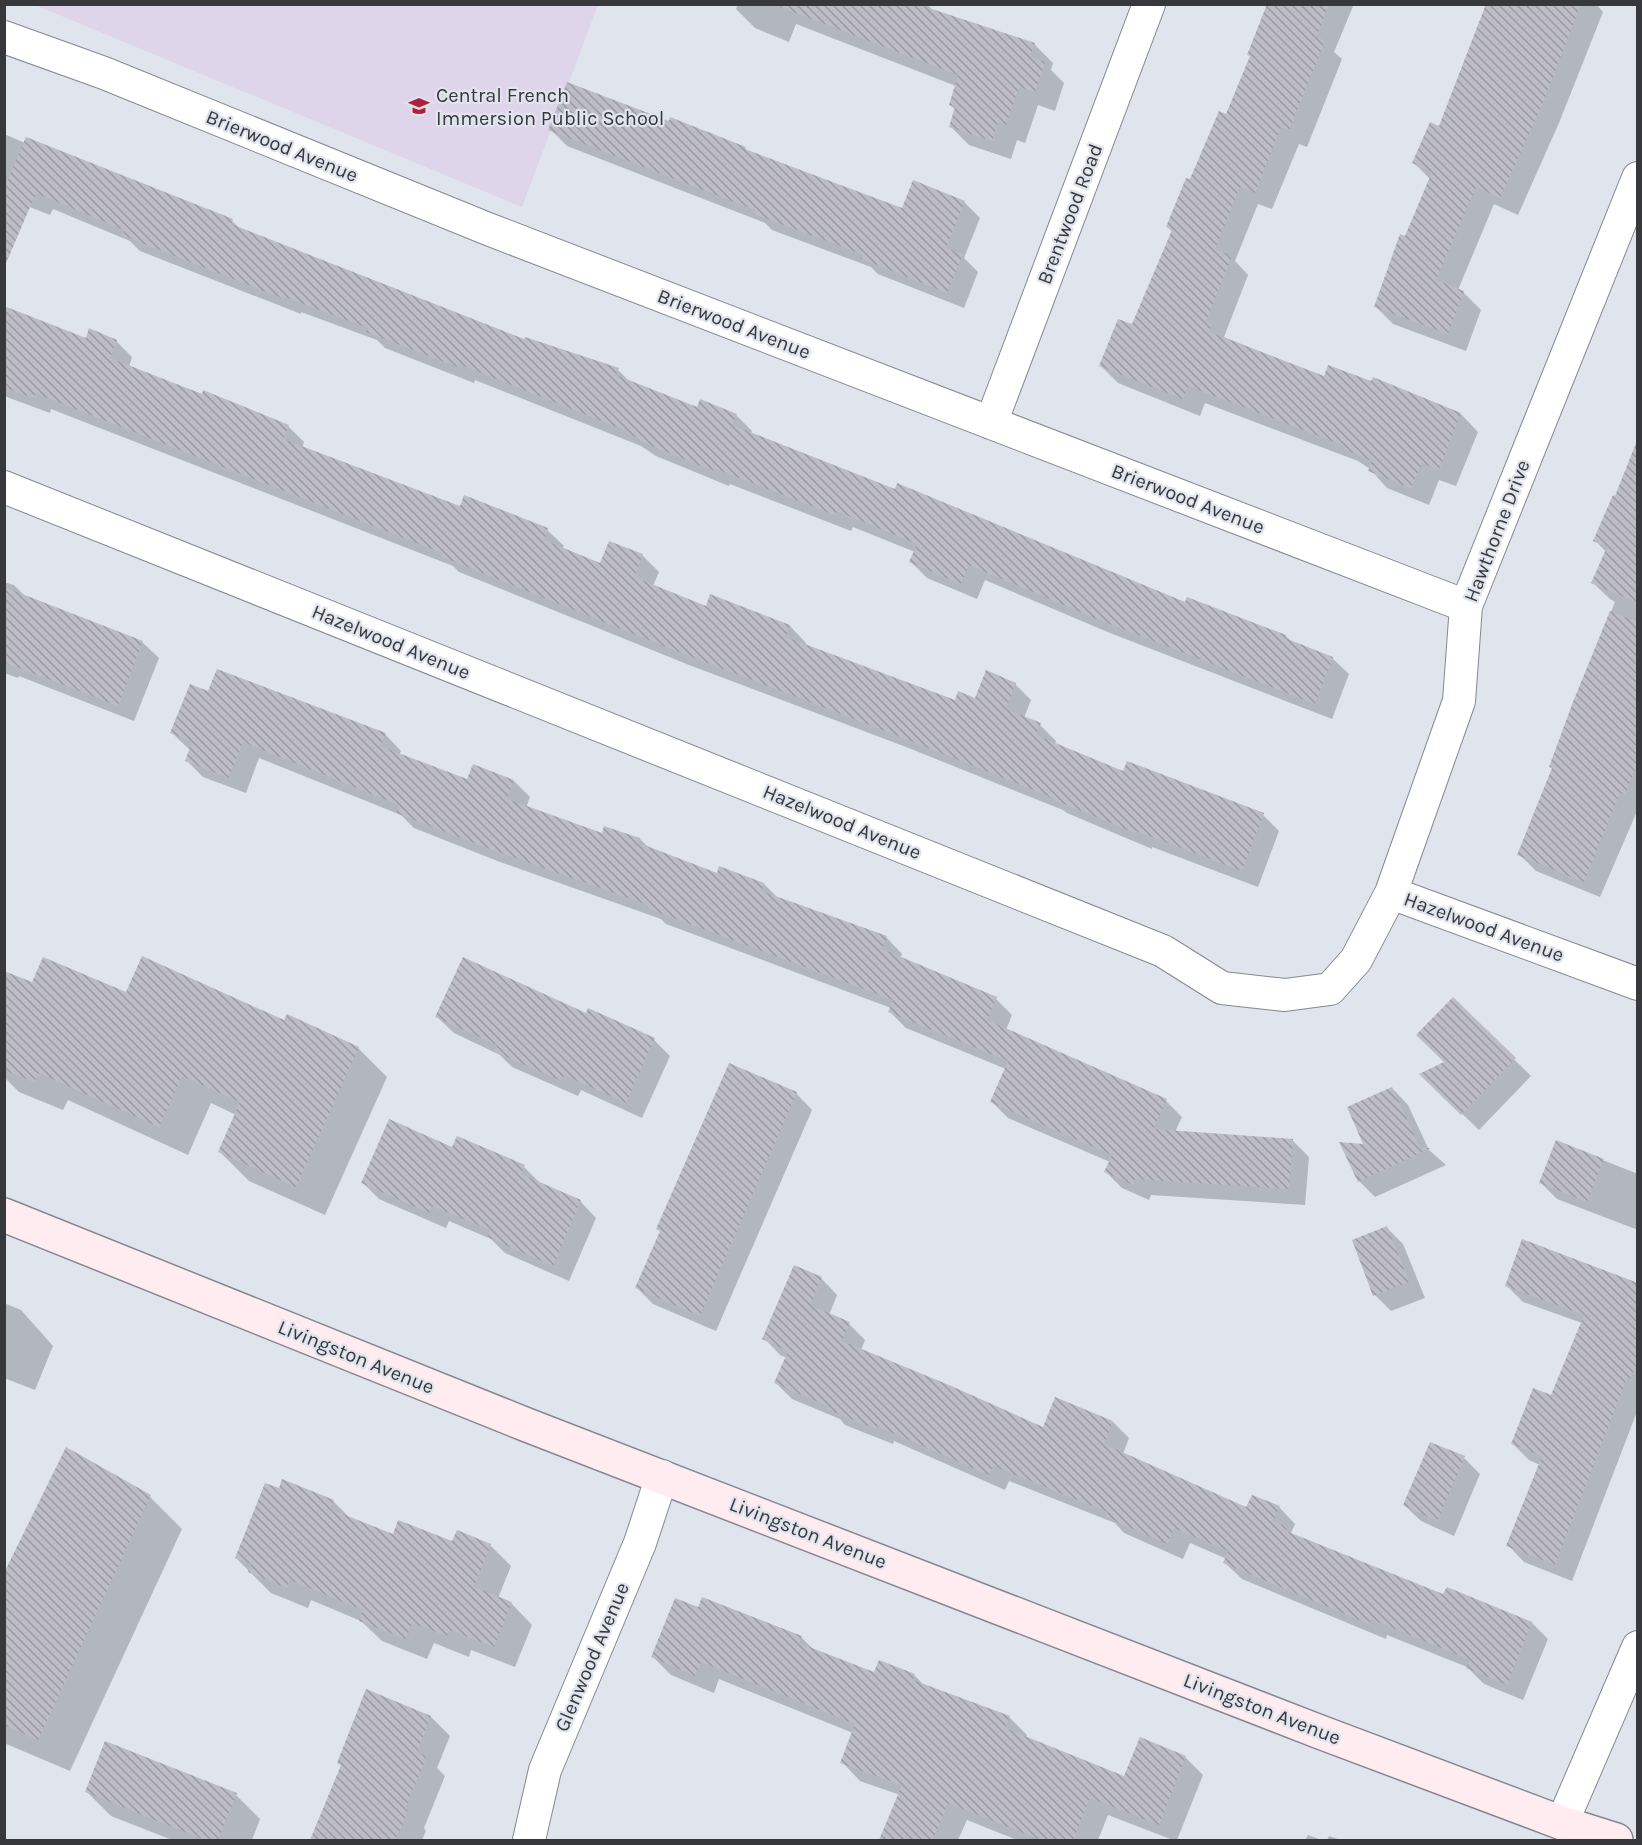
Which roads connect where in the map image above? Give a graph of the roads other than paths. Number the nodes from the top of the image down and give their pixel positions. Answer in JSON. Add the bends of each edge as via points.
{"nodes":[{"id":1,"x":1149,"y":4,"type":"edge"},
{"id":2,"x":4,"y":37,"type":"edge"},
{"id":3,"x":1638,"y":178,"type":"edge"},
{"id":4,"x":991,"y":423,"type":"junction"},
{"id":5,"x":4,"y":487,"type":"edge"},
{"id":6,"x":1466,"y":606,"type":"junction"},
{"id":7,"x":1391,"y":893,"type":"junction"},
{"id":8,"x":1638,"y":984,"type":"edge"},
{"id":9,"x":4,"y":1215,"type":"edge"},
{"id":10,"x":662,"y":1476,"type":"junction"},
{"id":11,"x":1638,"y":1647,"type":"edge"},
{"id":12,"x":1559,"y":1832,"type":"edge"},
{"id":13,"x":529,"y":1840,"type":"edge"},
{"id":14,"x":1617,"y":1840,"type":"edge"}],
"edges":[{"from":1,"to":4,"type":"street","name":"Brentwood Road"},
{"from":2,"to":4,"type":"street","name":"Brierwood Avenue"},
{"from":3,"to":6,"type":"street","name":"Hawthorne Drive"},
{"from":4,"to":6,"type":"street","name":"Brierwood Avenue"},
{"from":5,"to":7,"type":"street","name":"Hazelwood Avenue","via":[[1163,951],[1222,988],[1285,995],[1330,989],[1356,960]]},
{"from":6,"to":7,"type":"street","name":"Hawthorne Drive","via":[[1459,701]]},
{"from":7,"to":8,"type":"street","name":"Hazelwood Avenue"},
{"from":9,"to":10,"type":"main road","name":"Livingston Avenue"},
{"from":10,"to":12,"type":"main road","name":"Livingston Avenue","via":[[1320,1732]]},
{"from":10,"to":13,"type":"street","name":"Glenwood Avenue","via":[[640,1543],[545,1770]]},
{"from":11,"to":12,"type":"street"},
{"from":12,"to":14,"type":"main road","name":"Livingston Avenue"}]}
